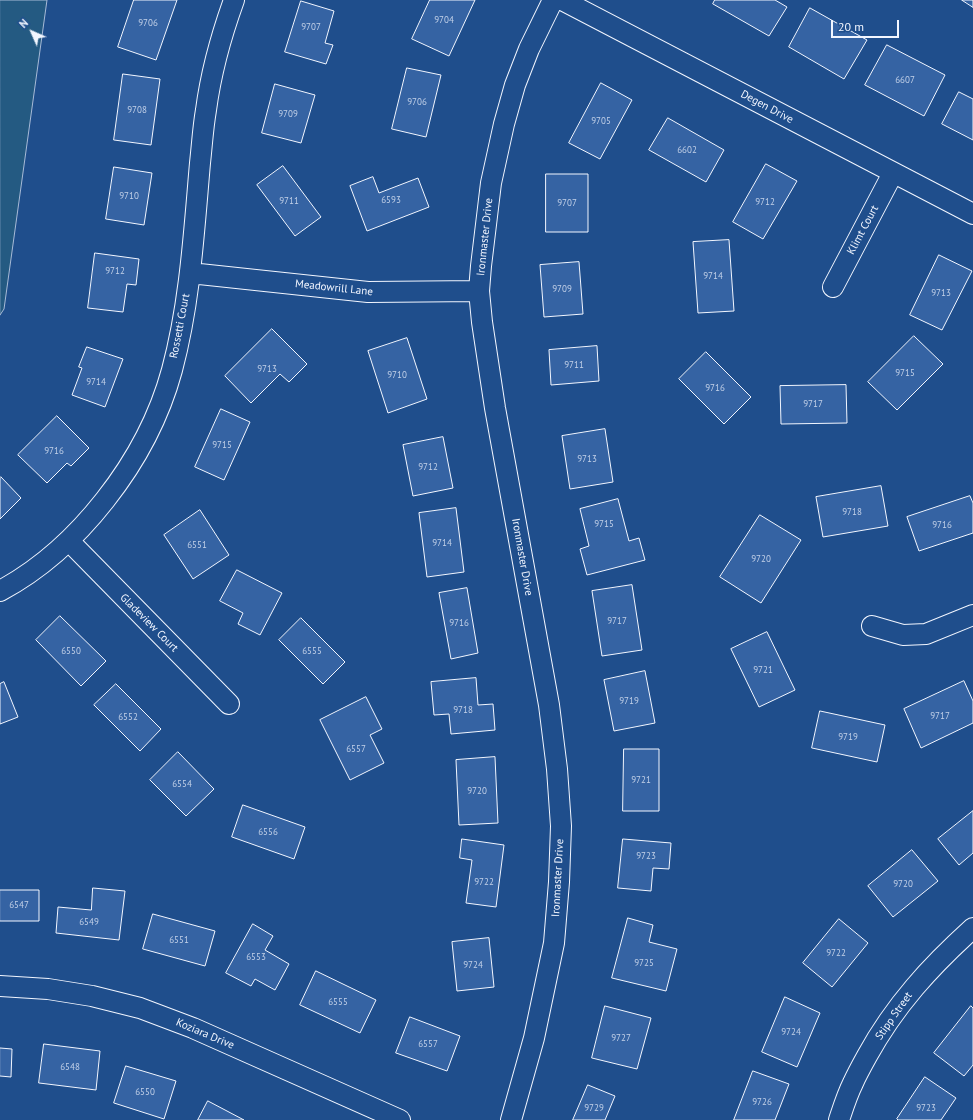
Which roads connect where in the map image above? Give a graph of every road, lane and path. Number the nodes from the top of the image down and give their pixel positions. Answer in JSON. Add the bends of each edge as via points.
{"nodes":[{"id":1,"x":234,"y":0,"type":"edge"},
{"id":2,"x":553,"y":0,"type":"edge"},
{"id":3,"x":562,"y":0,"type":"edge"},
{"id":4,"x":893,"y":173,"type":"junction"},
{"id":5,"x":973,"y":214,"type":"edge"},
{"id":6,"x":190,"y":273,"type":"junction"},
{"id":7,"x":833,"y":288,"type":"dead end"},
{"id":8,"x":480,"y":291,"type":"junction"},
{"id":9,"x":69,"y":541,"type":"junction"},
{"id":10,"x":0,"y":591,"type":"edge"},
{"id":11,"x":973,"y":615,"type":"edge"},
{"id":12,"x":872,"y":626,"type":"dead end"},
{"id":13,"x":229,"y":704,"type":"dead end"},
{"id":14,"x":973,"y":928,"type":"edge"},
{"id":15,"x":0,"y":986,"type":"edge"},
{"id":16,"x":400,"y":1120,"type":"edge"},
{"id":17,"x":511,"y":1120,"type":"edge"},
{"id":18,"x":839,"y":1120,"type":"edge"}],
"edges":[{"from":1,"to":6,"type":"street","name":"Rossetti Court","via":[[214,65],[206,110]]},
{"from":2,"to":8,"type":"street","name":"Ironmaster Drive","via":[[529,49],[504,124],[491,183]]},
{"from":3,"to":4,"type":"street","name":"Degen Drive"},
{"from":4,"to":5,"type":"street","name":"Degen Drive"},
{"from":4,"to":7,"type":"street","name":"Klimt Court"},
{"from":6,"to":8,"type":"street","name":"Meadowrill Lane","via":[[368,292]]},
{"from":6,"to":9,"type":"street","name":"Rossetti Court","via":[[182,325],[171,371],[156,414],[139,449],[119,481]]},
{"from":8,"to":17,"type":"street","name":"Ironmaster Drive","via":[[495,408],[549,705],[561,826],[554,943],[534,1038]]},
{"from":9,"to":10,"type":"street","name":"Rossetti Court","via":[[41,564]]},
{"from":9,"to":13,"type":"street","name":"Gladeview Court"},
{"from":11,"to":12,"type":"street","via":[[926,634],[903,635]]},
{"from":14,"to":18,"type":"street","name":"Stipp Street","via":[[936,962],[898,1006],[853,1082]]},
{"from":15,"to":16,"type":"street","name":"Koziara Drive","via":[[48,989],[92,996],[140,1008],[193,1028]]}]}
